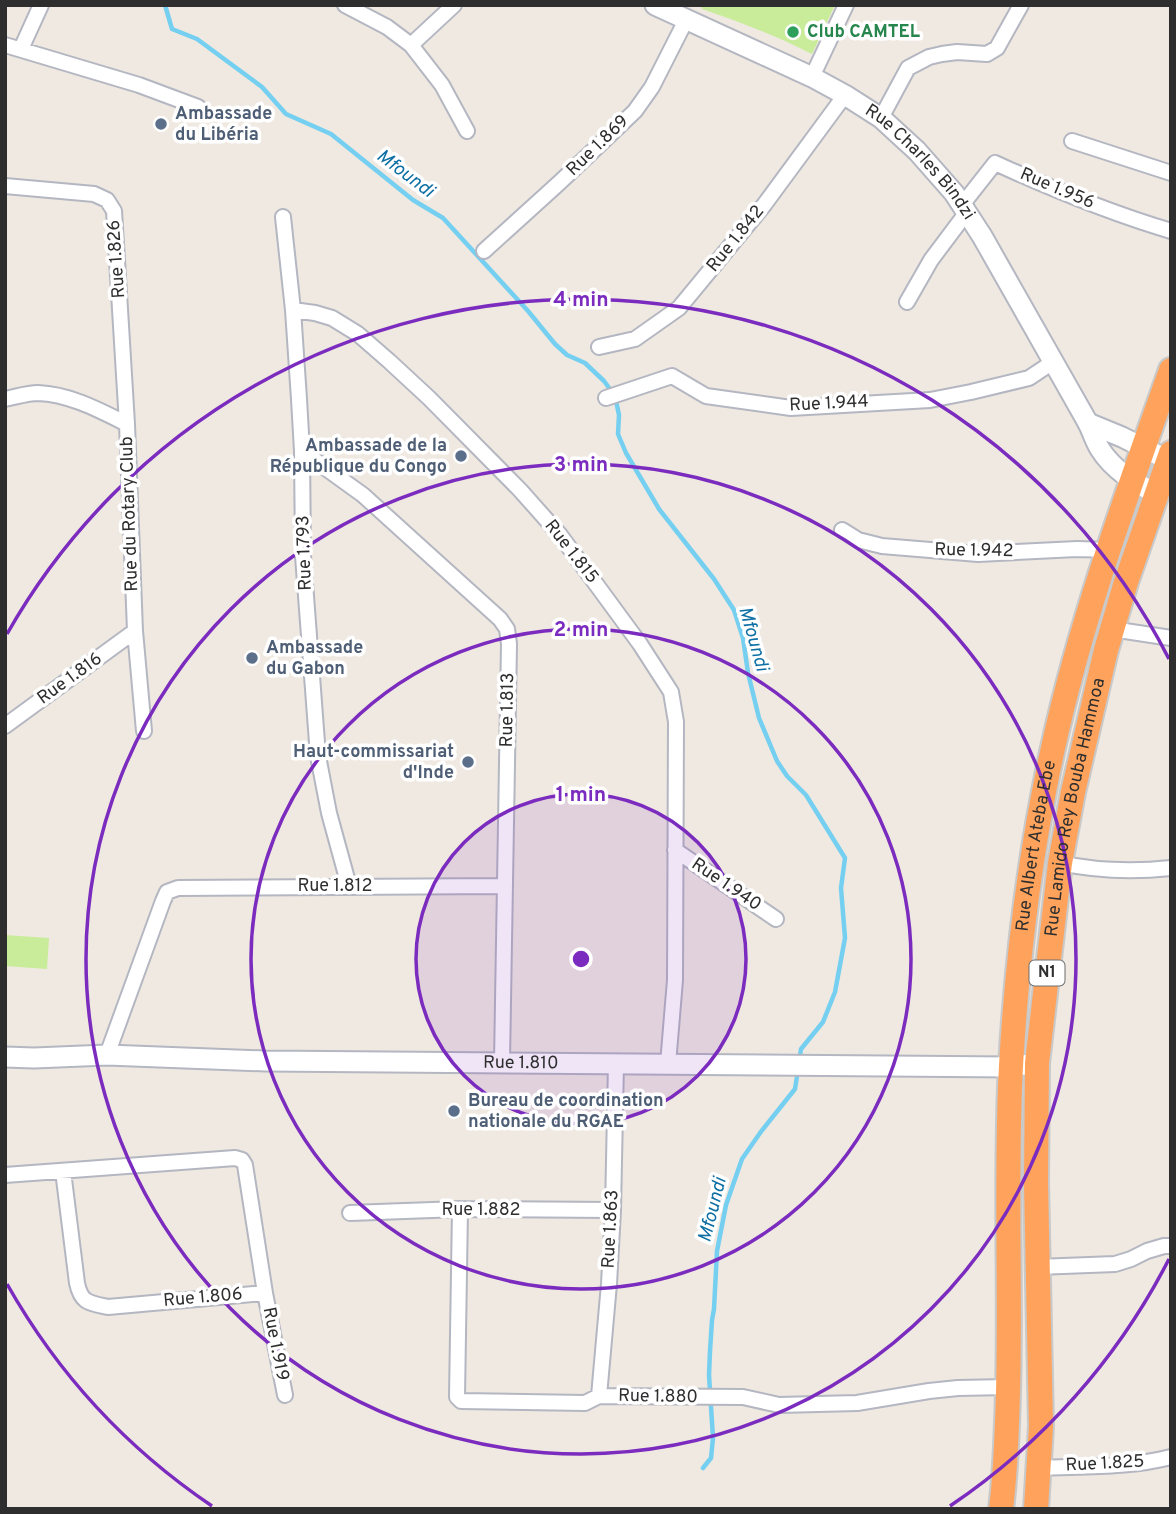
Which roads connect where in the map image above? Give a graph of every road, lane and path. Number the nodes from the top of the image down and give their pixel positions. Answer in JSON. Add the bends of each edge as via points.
{"nodes":[{"id":1,"x":41,"y":5,"type":"edge"},
{"id":2,"x":345,"y":5,"type":"edge"},
{"id":3,"x":454,"y":5,"type":"edge"},
{"id":4,"x":655,"y":5,"type":"edge"},
{"id":5,"x":846,"y":5,"type":"edge"},
{"id":6,"x":1021,"y":5,"type":"edge"},
{"id":7,"x":686,"y":20,"type":"junction"},
{"id":8,"x":5,"y":45,"type":"edge"},
{"id":9,"x":411,"y":45,"type":"junction"},
{"id":10,"x":21,"y":49,"type":"junction"},
{"id":11,"x":812,"y":77,"type":"junction"},
{"id":12,"x":845,"y":95,"type":"junction"},
{"id":13,"x":198,"y":107,"type":"dead end"},
{"id":14,"x":881,"y":118,"type":"junction"},
{"id":15,"x":467,"y":131,"type":"dead end"},
{"id":16,"x":1072,"y":141,"type":"dead end"},
{"id":17,"x":1171,"y":173,"type":"edge"},
{"id":18,"x":5,"y":186,"type":"edge"},
{"id":19,"x":964,"y":209,"type":"junction"},
{"id":20,"x":283,"y":217,"type":"dead end"},
{"id":21,"x":1171,"y":231,"type":"edge"},
{"id":22,"x":484,"y":251,"type":"dead end"},
{"id":23,"x":907,"y":302,"type":"dead end"},
{"id":24,"x":293,"y":310,"type":"junction"},
{"id":25,"x":599,"y":347,"type":"dead end"},
{"id":26,"x":1053,"y":362,"type":"junction"},
{"id":27,"x":1171,"y":370,"type":"edge"},
{"id":28,"x":607,"y":398,"type":"dead end"},
{"id":29,"x":5,"y":399,"type":"edge"},
{"id":30,"x":1088,"y":423,"type":"junction"},
{"id":31,"x":127,"y":424,"type":"junction"},
{"id":32,"x":1143,"y":447,"type":"junction"},
{"id":33,"x":302,"y":451,"type":"junction"},
{"id":34,"x":1170,"y":459,"type":"edge"},
{"id":35,"x":1132,"y":481,"type":"junction"},
{"id":36,"x":1164,"y":494,"type":"edge"},
{"id":37,"x":842,"y":530,"type":"dead end"},
{"id":38,"x":1109,"y":550,"type":"junction"},
{"id":39,"x":1112,"y":629,"type":"junction"},
{"id":40,"x":135,"y":631,"type":"junction"},
{"id":41,"x":1171,"y":638,"type":"edge"},
{"id":42,"x":5,"y":726,"type":"edge"},
{"id":43,"x":144,"y":731,"type":"dead end"},
{"id":44,"x":675,"y":850,"type":"junction"},
{"id":45,"x":1060,"y":863,"type":"junction"},
{"id":46,"x":1171,"y":868,"type":"edge"},
{"id":47,"x":349,"y":886,"type":"junction"},
{"id":48,"x":504,"y":886,"type":"junction"},
{"id":49,"x":776,"y":919,"type":"dead end"},
{"id":50,"x":107,"y":1055,"type":"junction"},
{"id":51,"x":5,"y":1057,"type":"edge"},
{"id":52,"x":502,"y":1062,"type":"junction"},
{"id":53,"x":616,"y":1063,"type":"junction"},
{"id":54,"x":1038,"y":1063,"type":"junction"},
{"id":55,"x":668,"y":1064,"type":"junction"},
{"id":56,"x":1011,"y":1067,"type":"junction"},
{"id":57,"x":63,"y":1171,"type":"junction"},
{"id":58,"x":5,"y":1175,"type":"edge"},
{"id":59,"x":460,"y":1209,"type":"junction"},
{"id":60,"x":613,"y":1210,"type":"junction"},
{"id":61,"x":350,"y":1213,"type":"dead end"},
{"id":62,"x":1171,"y":1246,"type":"edge"},
{"id":63,"x":1037,"y":1267,"type":"junction"},
{"id":64,"x":265,"y":1293,"type":"junction"},
{"id":65,"x":1008,"y":1387,"type":"junction"},
{"id":66,"x":285,"y":1395,"type":"dead end"},
{"id":67,"x":598,"y":1395,"type":"junction"},
{"id":68,"x":1171,"y":1457,"type":"edge"},
{"id":69,"x":1039,"y":1468,"type":"junction"},
{"id":70,"x":1001,"y":1509,"type":"edge"},
{"id":71,"x":1036,"y":1509,"type":"edge"}],
"edges":[{"from":1,"to":10,"type":"street"},
{"from":2,"to":9,"type":"street"},
{"from":3,"to":9,"type":"street"},
{"from":4,"to":7,"type":"street","name":"Rue Charles Bindzi"},
{"from":5,"to":11,"type":"street"},
{"from":6,"to":14,"type":"street","via":[[997,48],[987,54],[942,54],[908,68]]},
{"from":7,"to":11,"type":"street","name":"Rue Charles Bindzi"},
{"from":7,"to":22,"type":"street","name":"Rue 1.869","via":[[635,111]]},
{"from":8,"to":10,"type":"street"},
{"from":9,"to":15,"type":"street","via":[[442,85]]},
{"from":10,"to":13,"type":"street"},
{"from":11,"to":12,"type":"street","name":"Rue Charles Bindzi"},
{"from":12,"to":14,"type":"street","name":"Rue Charles Bindzi"},
{"from":12,"to":25,"type":"street","name":"Rue 1.842","via":[[764,205],[679,308],[635,339]]},
{"from":14,"to":19,"type":"street","name":"Rue Charles Bindzi","via":[[917,151]]},
{"from":16,"to":17,"type":"street"},
{"from":18,"to":31,"type":"street","name":"Rue 1.826","via":[[94,194],[107,200],[114,211]]},
{"from":19,"to":21,"type":"street","name":"Rue 1.956","via":[[995,163],[1052,189]]},
{"from":19,"to":23,"type":"street"},
{"from":19,"to":26,"type":"street","name":"Rue Charles Bindzi"},
{"from":20,"to":24,"type":"street","name":"Rue 1.793"},
{"from":24,"to":33,"type":"street","name":"Rue 1.793"},
{"from":24,"to":44,"type":"street","name":"Rue 1.815","via":[[332,318],[358,334],[419,389],[561,535],[640,644],[671,692],[676,722]]},
{"from":26,"to":28,"type":"street","name":"Rue 1.944","via":[[1029,379],[930,400],[791,408],[706,396],[673,376]]},
{"from":26,"to":30,"type":"street","name":"Rue Charles Bindzi"},
{"from":27,"to":32,"type":"highway","name":"Rue Albert Ateba Ebe","number":"N1"},
{"from":29,"to":31,"type":"street","name":"Rue du Rotary Club","via":[[37,393],[57,396]]},
{"from":30,"to":32,"type":"street"},
{"from":30,"to":35,"type":"street","name":"Rue Charles Bindzi","via":[[1101,450]]},
{"from":31,"to":40,"type":"street","name":"Rue du Rotary Club"},
{"from":32,"to":34,"type":"street"},
{"from":32,"to":35,"type":"highway","name":"Rue Albert Ateba Ebe","number":"N1"},
{"from":33,"to":47,"type":"street","name":"Rue 1.793","via":[[303,556],[318,756]]},
{"from":33,"to":48,"type":"street","name":"Rue 1.813","via":[[363,495],[507,629]]},
{"from":34,"to":36,"type":"highway","name":"Rue Lamido Rey Bouba Hammoa","number":"N1"},
{"from":35,"to":36,"type":"street","name":"Rue Charles Bindzi"},
{"from":35,"to":38,"type":"highway","name":"Rue Albert Ateba Ebe","number":"N1"},
{"from":36,"to":39,"type":"highway","name":"Rue Lamido Rey Bouba Hammoa","number":"N1","via":[[1126,582]]},
{"from":37,"to":38,"type":"street","name":"Rue 1.942","via":[[882,546],[978,554]]},
{"from":38,"to":56,"type":"highway","name":"Rue Albert Ateba Ebe","number":"N1","via":[[1053,748],[1027,901]]},
{"from":39,"to":41,"type":"street"},
{"from":39,"to":45,"type":"highway","name":"Rue Lamido Rey Bouba Hammoa","number":"N1"},
{"from":40,"to":42,"type":"street","name":"Rue 1.816"},
{"from":40,"to":43,"type":"street","name":"Rue du Rotary Club"},
{"from":44,"to":49,"type":"street","name":"Rue 1.940"},
{"from":44,"to":55,"type":"street","name":"Rue 1.815","via":[[675,980]]},
{"from":45,"to":46,"type":"street","via":[[1124,871]]},
{"from":45,"to":54,"type":"highway","name":"Rue Lamido Rey Bouba Hammoa","number":"N1"},
{"from":47,"to":48,"type":"street","name":"Rue 1.812"},
{"from":47,"to":50,"type":"street","name":"Rue 1.812","via":[[178,888],[167,892]]},
{"from":48,"to":52,"type":"street","name":"Rue 1.813"},
{"from":50,"to":51,"type":"street","name":"Rue 1.810"},
{"from":50,"to":52,"type":"street","name":"Rue 1.810"},
{"from":52,"to":53,"type":"street","name":"Rue 1.810"},
{"from":53,"to":55,"type":"street","name":"Rue 1.810"},
{"from":53,"to":60,"type":"street","name":"Rue 1.863"},
{"from":54,"to":56,"type":"street","name":"Rue 1.810"},
{"from":54,"to":63,"type":"highway","name":"Rue Lamido Rey Bouba Hammoa","number":"N1"},
{"from":55,"to":56,"type":"street","name":"Rue 1.810"},
{"from":56,"to":65,"type":"highway","name":"Rue Albert Ateba Ebe","number":"N1"},
{"from":57,"to":58,"type":"street","name":"Rue 1.806"},
{"from":57,"to":64,"type":"street","name":"Rue 1.806","via":[[79,1294],[88,1303],[108,1307]]},
{"from":57,"to":64,"type":"street","name":"Rue 1.806","via":[[242,1160]]},
{"from":59,"to":60,"type":"street","name":"Rue 1.882"},
{"from":59,"to":61,"type":"street","name":"Rue 1.882"},
{"from":59,"to":67,"type":"street","name":"Rue 1.880","via":[[458,1400],[585,1403]]},
{"from":60,"to":67,"type":"street","name":"Rue 1.863"},
{"from":62,"to":63,"type":"street","via":[[1115,1264]]},
{"from":63,"to":69,"type":"highway","name":"Rue Lamido Rey Bouba Hammoa","number":"N1"},
{"from":64,"to":66,"type":"street","name":"Rue 1.919"},
{"from":65,"to":67,"type":"street","name":"Rue 1.880","via":[[929,1391],[857,1404],[779,1405],[743,1397]]},
{"from":65,"to":70,"type":"highway","name":"Rue Albert Ateba Ebe","number":"N1"},
{"from":68,"to":69,"type":"street","name":"Rue 1.825"},
{"from":69,"to":71,"type":"highway","name":"Rue Lamido Rey Bouba Hammoa","number":"N1"}]}
